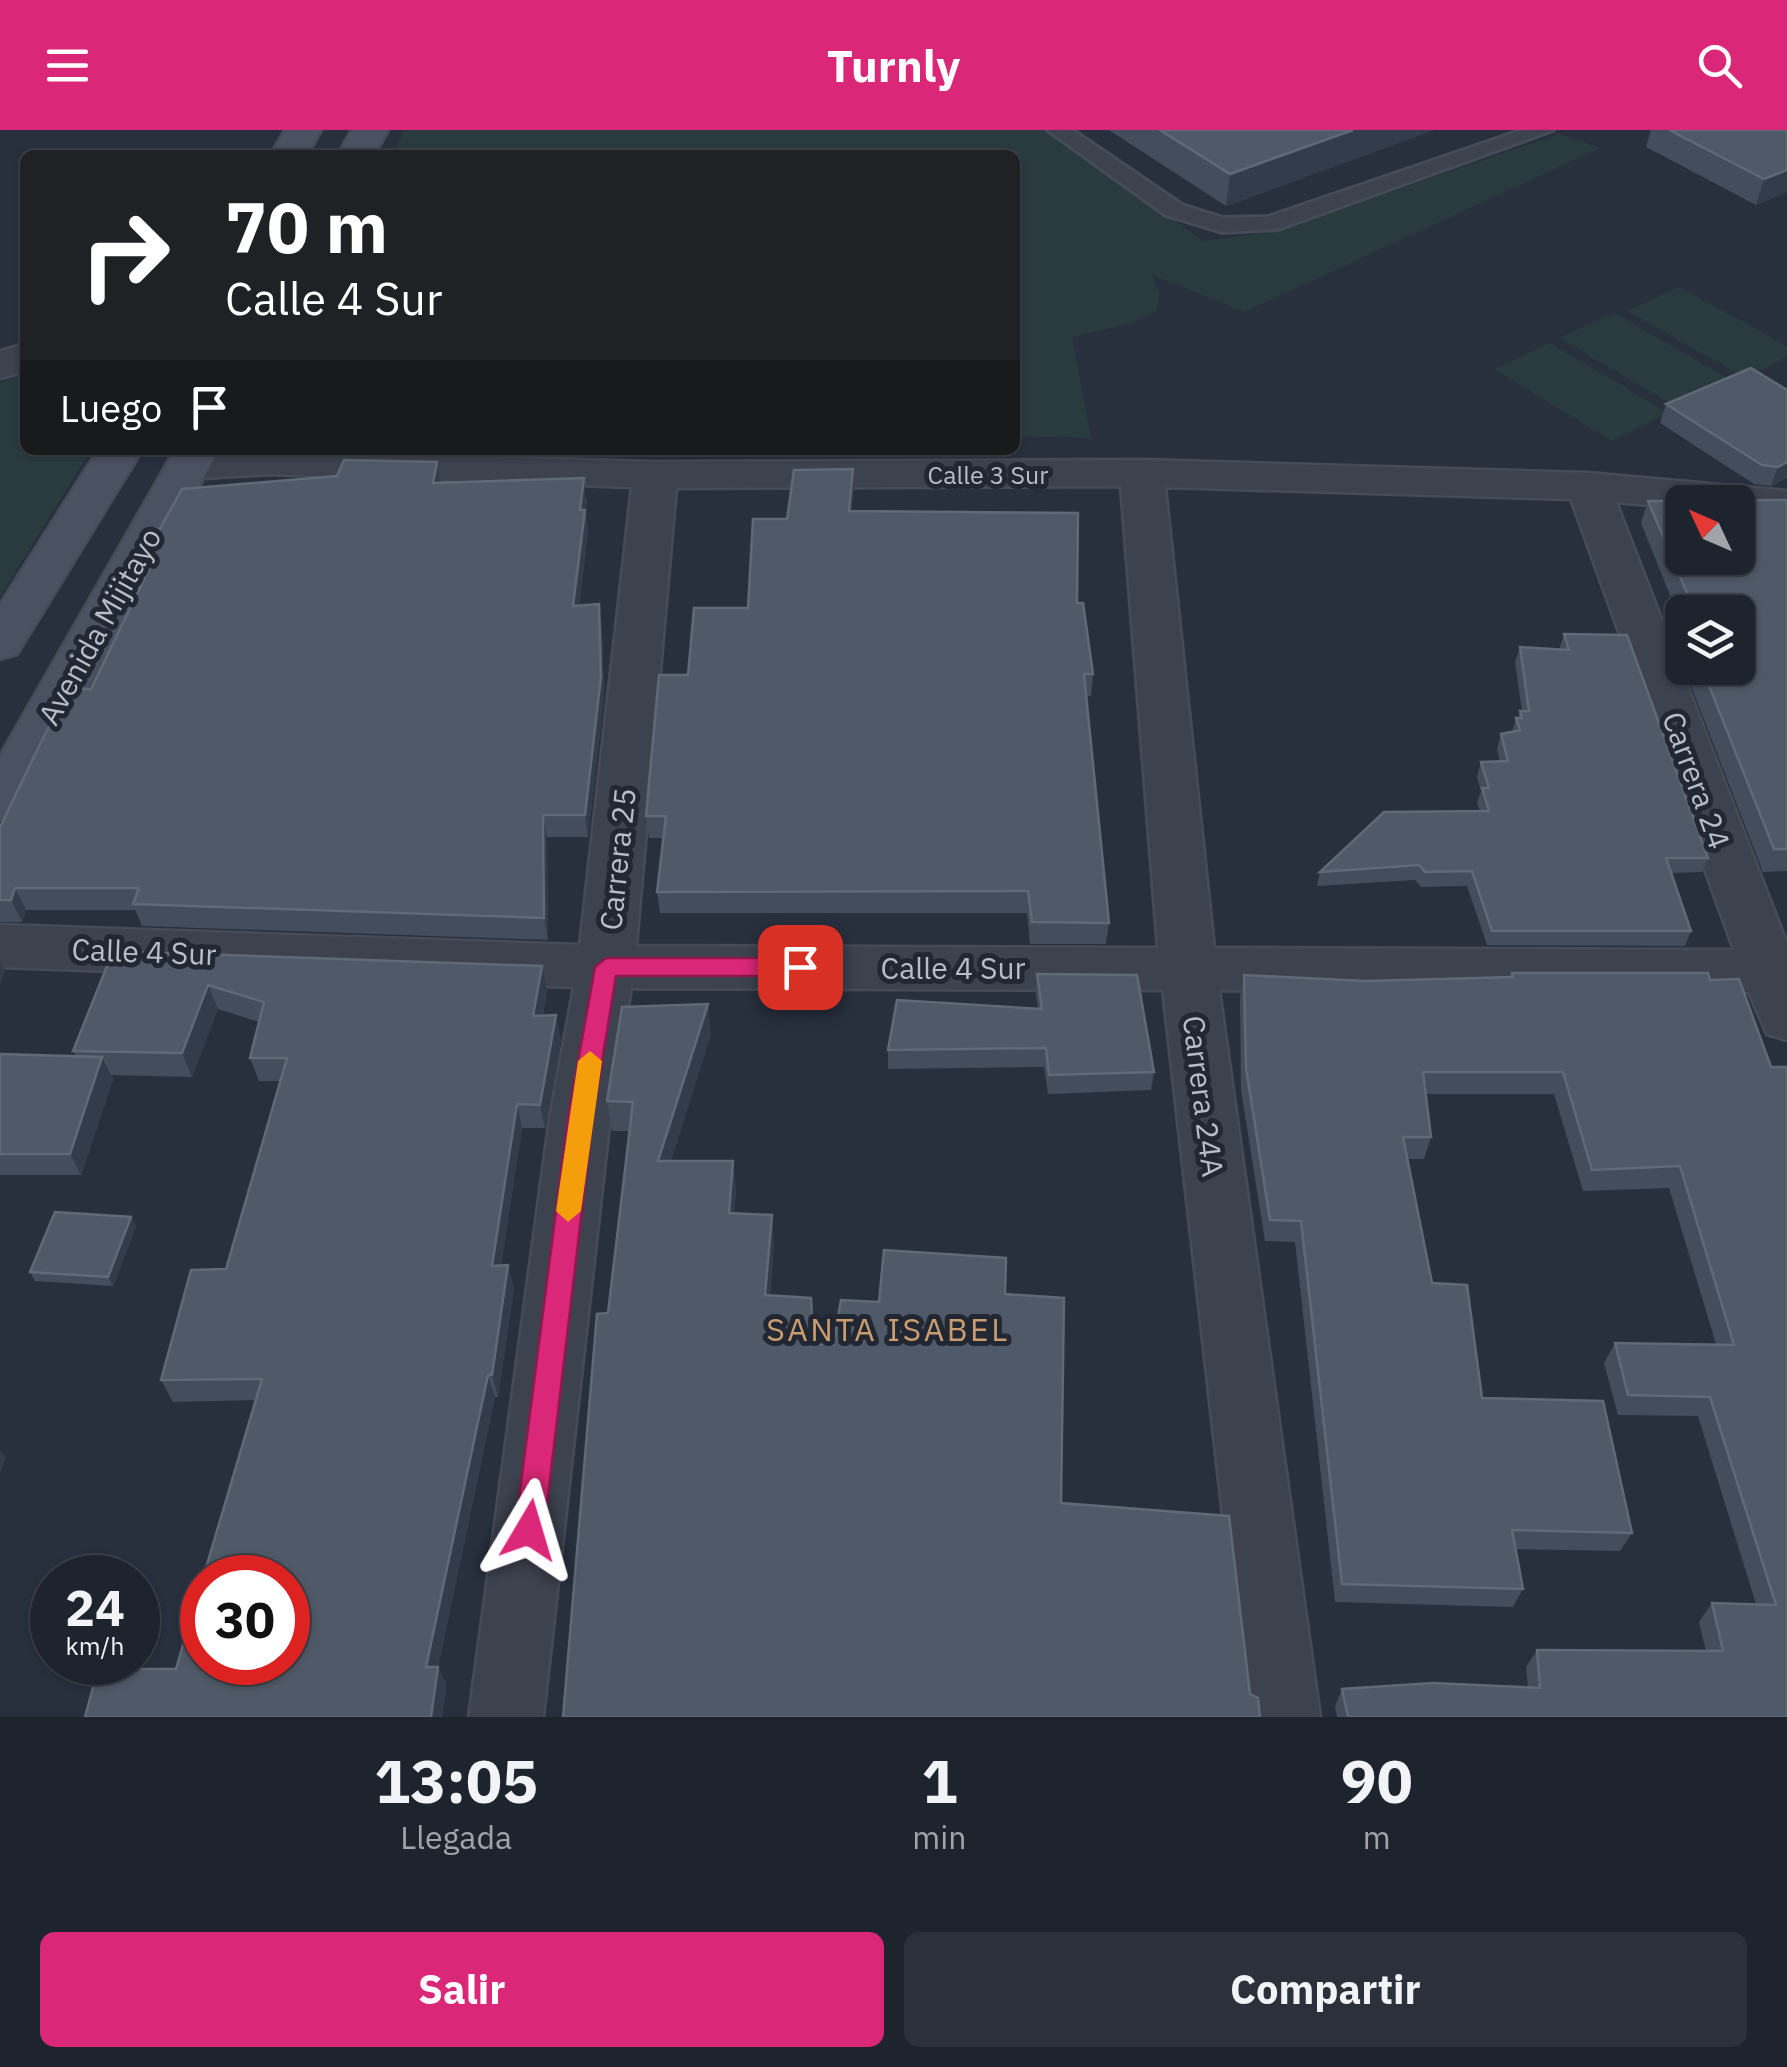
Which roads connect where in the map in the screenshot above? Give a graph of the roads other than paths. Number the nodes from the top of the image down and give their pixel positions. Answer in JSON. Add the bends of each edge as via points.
{"nodes":[{"id":1,"x":1058,"y":130,"type":"edge"},
{"id":2,"x":1543,"y":130,"type":"edge"},
{"id":3,"x":117,"y":455,"type":"edge"},
{"id":4,"x":193,"y":458,"type":"edge"},
{"id":5,"x":1142,"y":474,"type":"junction"},
{"id":6,"x":656,"y":475,"type":"junction"},
{"id":7,"x":1588,"y":486,"type":"junction"},
{"id":8,"x":1787,"y":504,"type":"edge"},
{"id":9,"x":0,"y":643,"type":"edge"},
{"id":10,"x":0,"y":801,"type":"edge"},
{"id":11,"x":0,"y":946,"type":"edge"},
{"id":12,"x":606,"y":967,"type":"junction"},
{"id":13,"x":1188,"y":967,"type":"junction"},
{"id":14,"x":1781,"y":987,"type":"edge"},
{"id":15,"x":506,"y":1717,"type":"edge"},
{"id":16,"x":1284,"y":1717,"type":"edge"}],
"edges":[{"from":1,"to":2,"type":"lane","via":[[1174,210],[1222,225],[1270,224]]},
{"from":3,"to":9,"type":"main road"},
{"from":4,"to":6,"type":"street","name":"Calle 3 Sur"},
{"from":4,"to":10,"type":"main road","name":"Avenida Mijitayo"},
{"from":5,"to":6,"type":"street","name":"Calle 3 Sur"},
{"from":5,"to":7,"type":"street","name":"Calle 3 Sur"},
{"from":5,"to":13,"type":"street","name":"Carrera 24A"},
{"from":6,"to":12,"type":"street","name":"Carrera 25"},
{"from":7,"to":8,"type":"street","name":"Calle 3 Sur"},
{"from":7,"to":14,"type":"street","name":"Carrera 24"},
{"from":11,"to":12,"type":"street","name":"Calle 4 Sur"},
{"from":12,"to":13,"type":"street","name":"Calle 4 Sur"},
{"from":12,"to":15,"type":"street","name":"Carrera 25","via":[[580,1117]]},
{"from":13,"to":14,"type":"street","name":"Calle 4 Sur"},
{"from":13,"to":16,"type":"street","name":"Carrera 24A"}]}
